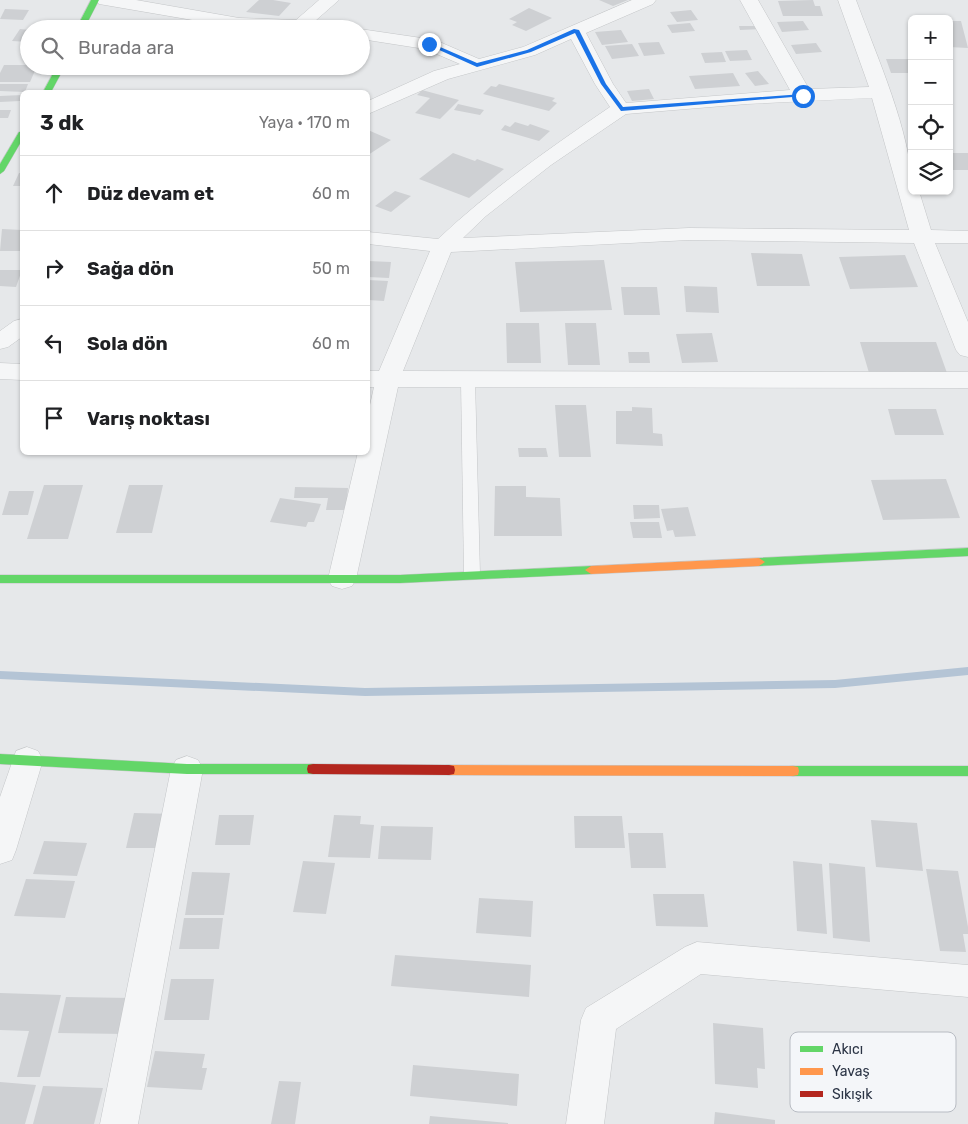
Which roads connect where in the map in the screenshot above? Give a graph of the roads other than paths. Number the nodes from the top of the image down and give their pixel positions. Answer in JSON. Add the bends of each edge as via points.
{"nodes":[{"id":1,"x":95,"y":0,"type":"edge"},
{"id":2,"x":105,"y":0,"type":"edge"},
{"id":3,"x":330,"y":0,"type":"edge"},
{"id":4,"x":647,"y":0,"type":"edge"},
{"id":5,"x":748,"y":0,"type":"edge"},
{"id":6,"x":847,"y":0,"type":"edge"},
{"id":7,"x":85,"y":20,"type":"edge"},
{"id":8,"x":222,"y":20,"type":"edge"},
{"id":9,"x":306,"y":20,"type":"edge"},
{"id":10,"x":576,"y":30,"type":"junction"},
{"id":11,"x":370,"y":35,"type":"edge"},
{"id":12,"x":477,"y":65,"type":"junction"},
{"id":13,"x":56,"y":75,"type":"edge"},
{"id":14,"x":48,"y":90,"type":"edge"},
{"id":15,"x":880,"y":92,"type":"junction"},
{"id":16,"x":803,"y":96,"type":"junction"},
{"id":17,"x":370,"y":107,"type":"edge"},
{"id":18,"x":621,"y":109,"type":"junction"},
{"id":19,"x":20,"y":137,"type":"edge"},
{"id":20,"x":0,"y":171,"type":"edge"},
{"id":21,"x":922,"y":237,"type":"junction"},
{"id":22,"x":968,"y":237,"type":"edge"},
{"id":23,"x":370,"y":238,"type":"edge"},
{"id":24,"x":442,"y":246,"type":"junction"},
{"id":25,"x":20,"y":327,"type":"edge"},
{"id":26,"x":0,"y":342,"type":"edge"},
{"id":27,"x":968,"y":350,"type":"edge"},
{"id":28,"x":0,"y":371,"type":"edge"},
{"id":29,"x":20,"y":372,"type":"edge"},
{"id":30,"x":378,"y":379,"type":"edge"},
{"id":31,"x":468,"y":380,"type":"junction"},
{"id":32,"x":968,"y":380,"type":"edge"},
{"id":33,"x":370,"y":423,"type":"edge"},
{"id":34,"x":364,"y":455,"type":"edge"},
{"id":35,"x":968,"y":552,"type":"edge"},
{"id":36,"x":472,"y":575,"type":"junction"},
{"id":37,"x":0,"y":579,"type":"edge"},
{"id":38,"x":342,"y":579,"type":"junction"},
{"id":39,"x":14,"y":760,"type":"edge"},
{"id":40,"x":187,"y":769,"type":"junction"},
{"id":41,"x":968,"y":771,"type":"edge"},
{"id":42,"x":0,"y":850,"type":"edge"},
{"id":43,"x":968,"y":981,"type":"edge"},
{"id":44,"x":119,"y":1124,"type":"edge"},
{"id":45,"x":585,"y":1124,"type":"edge"}],
"edges":[{"from":1,"to":7,"type":"street"},
{"from":2,"to":8,"type":"street"},
{"from":3,"to":9,"type":"street"},
{"from":4,"to":10,"type":"street"},
{"from":5,"to":16,"type":"street"},
{"from":6,"to":15,"type":"street"},
{"from":10,"to":12,"type":"street","via":[[529,51]]},
{"from":10,"to":18,"type":"street"},
{"from":11,"to":12,"type":"street","via":[[429,44]]},
{"from":12,"to":17,"type":"street","via":[[441,75]]},
{"from":13,"to":14,"type":"street"},
{"from":15,"to":16,"type":"street"},
{"from":15,"to":21,"type":"street"},
{"from":16,"to":18,"type":"street"},
{"from":18,"to":24,"type":"street","via":[[544,161]]},
{"from":19,"to":20,"type":"street"},
{"from":21,"to":22,"type":"street"},
{"from":21,"to":24,"type":"street","via":[[689,234]]},
{"from":21,"to":27,"type":"street"},
{"from":23,"to":24,"type":"street"},
{"from":24,"to":30,"type":"street"},
{"from":25,"to":26,"type":"street"},
{"from":28,"to":29,"type":"street"},
{"from":30,"to":31,"type":"street"},
{"from":30,"to":33,"type":"street"},
{"from":31,"to":32,"type":"street"},
{"from":31,"to":36,"type":"lane"},
{"from":34,"to":38,"type":"street"},
{"from":35,"to":36,"type":"street"},
{"from":36,"to":38,"type":"street"},
{"from":37,"to":38,"type":"street"},
{"from":39,"to":40,"type":"street"},
{"from":39,"to":42,"type":"street"},
{"from":40,"to":41,"type":"street"},
{"from":40,"to":44,"type":"street"},
{"from":43,"to":45,"type":"street","via":[[697,958],[599,1020]]}]}
